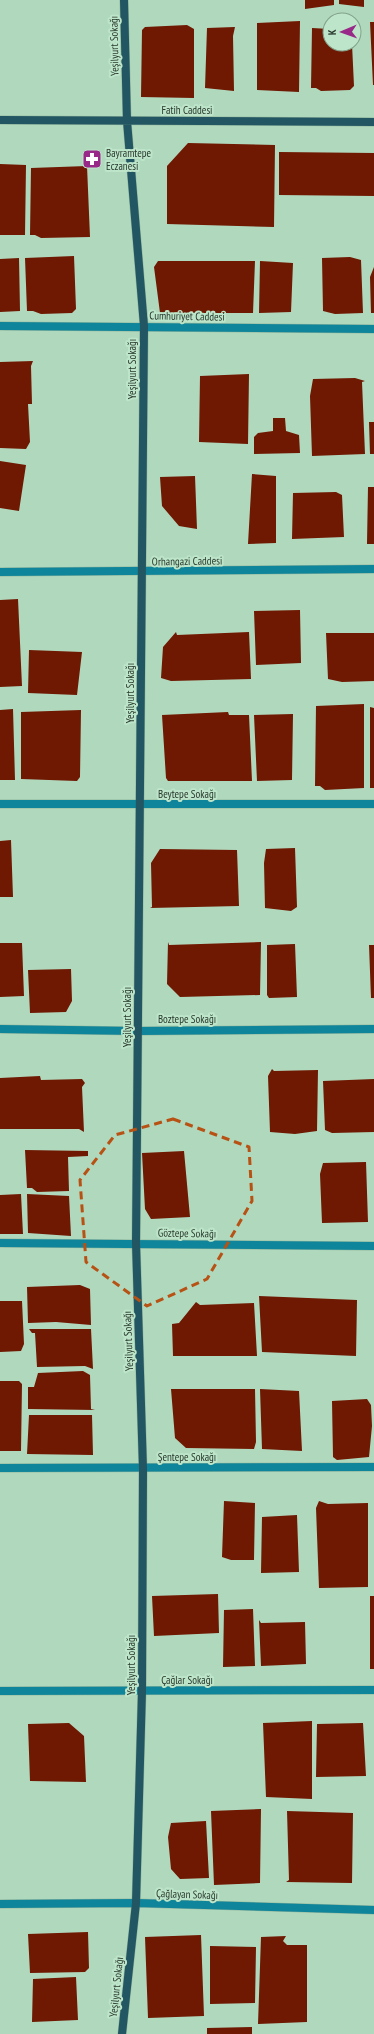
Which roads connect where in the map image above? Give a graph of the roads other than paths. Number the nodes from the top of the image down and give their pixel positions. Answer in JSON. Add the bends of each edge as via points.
{"nodes":[{"id":1,"x":124,"y":0,"type":"edge"},
{"id":2,"x":0,"y":120,"type":"edge"},
{"id":3,"x":127,"y":121,"type":"junction"},
{"id":4,"x":374,"y":122,"type":"edge"},
{"id":5,"x":0,"y":326,"type":"edge"},
{"id":6,"x":144,"y":326,"type":"junction"},
{"id":7,"x":374,"y":329,"type":"edge"},
{"id":8,"x":374,"y":569,"type":"edge"},
{"id":9,"x":0,"y":572,"type":"edge"},
{"id":10,"x":142,"y":572,"type":"junction"},
{"id":11,"x":0,"y":804,"type":"edge"},
{"id":12,"x":374,"y":804,"type":"edge"},
{"id":13,"x":140,"y":805,"type":"junction"},
{"id":14,"x":0,"y":1029,"type":"edge"},
{"id":15,"x":374,"y":1029,"type":"edge"},
{"id":16,"x":138,"y":1031,"type":"junction"},
{"id":17,"x":0,"y":1243,"type":"edge"},
{"id":18,"x":136,"y":1243,"type":"junction"},
{"id":19,"x":374,"y":1246,"type":"edge"},
{"id":20,"x":374,"y":1467,"type":"edge"},
{"id":21,"x":0,"y":1468,"type":"edge"},
{"id":22,"x":142,"y":1469,"type":"junction"},
{"id":23,"x":374,"y":1690,"type":"edge"},
{"id":24,"x":0,"y":1691,"type":"edge"},
{"id":25,"x":142,"y":1691,"type":"junction"},
{"id":26,"x":136,"y":1903,"type":"junction"},
{"id":27,"x":0,"y":1904,"type":"edge"},
{"id":28,"x":374,"y":1910,"type":"edge"},
{"id":29,"x":122,"y":2034,"type":"edge"}],
"edges":[{"from":1,"to":3,"type":"main road","name":"Yeşilyurt Sokağı"},
{"from":2,"to":3,"type":"main road","name":"Fatih Caddesi"},
{"from":3,"to":4,"type":"main road","name":"Fatih Caddesi"},
{"from":3,"to":6,"type":"main road","name":"Yeşilyurt Sokağı"},
{"from":5,"to":6,"type":"street","name":"Cumhuriyet Caddesi"},
{"from":6,"to":7,"type":"street","name":"Cumhuriyet Caddesi"},
{"from":6,"to":10,"type":"main road","name":"Yeşilyurt Sokağı"},
{"from":8,"to":10,"type":"street","name":"Orhangazi Caddesi"},
{"from":9,"to":10,"type":"street","name":"Orhangazi Caddesi"},
{"from":10,"to":13,"type":"main road","name":"Yeşilyurt Sokağı"},
{"from":11,"to":13,"type":"street","name":"Beytepe Sokağı"},
{"from":12,"to":13,"type":"street","name":"Beytepe Sokağı"},
{"from":13,"to":16,"type":"main road","name":"Yeşilyurt Sokağı"},
{"from":14,"to":16,"type":"street","name":"Boztepe Sokağı"},
{"from":15,"to":16,"type":"street","name":"Boztepe Sokağı"},
{"from":16,"to":18,"type":"main road","name":"Yeşilyurt Sokağı"},
{"from":17,"to":18,"type":"street","name":"Göztepe Sokağı"},
{"from":18,"to":19,"type":"street","name":"Göztepe Sokağı"},
{"from":18,"to":22,"type":"main road","name":"Yeşilyurt Sokağı"},
{"from":20,"to":22,"type":"street","name":"Şentepe Sokağı"},
{"from":21,"to":22,"type":"street","name":"Şentepe Sokağı"},
{"from":22,"to":25,"type":"main road","name":"Yeşilyurt Sokağı"},
{"from":23,"to":25,"type":"street","name":"Çağlar Sokağı"},
{"from":24,"to":25,"type":"street","name":"Çağlar Sokağı"},
{"from":25,"to":26,"type":"main road","name":"Yeşilyurt Sokağı"},
{"from":26,"to":27,"type":"street","name":"Çağlayan Sokağı"},
{"from":26,"to":28,"type":"street","name":"Çağlayan Sokağı"},
{"from":26,"to":29,"type":"main road","name":"Yeşilyurt Sokağı"}]}
